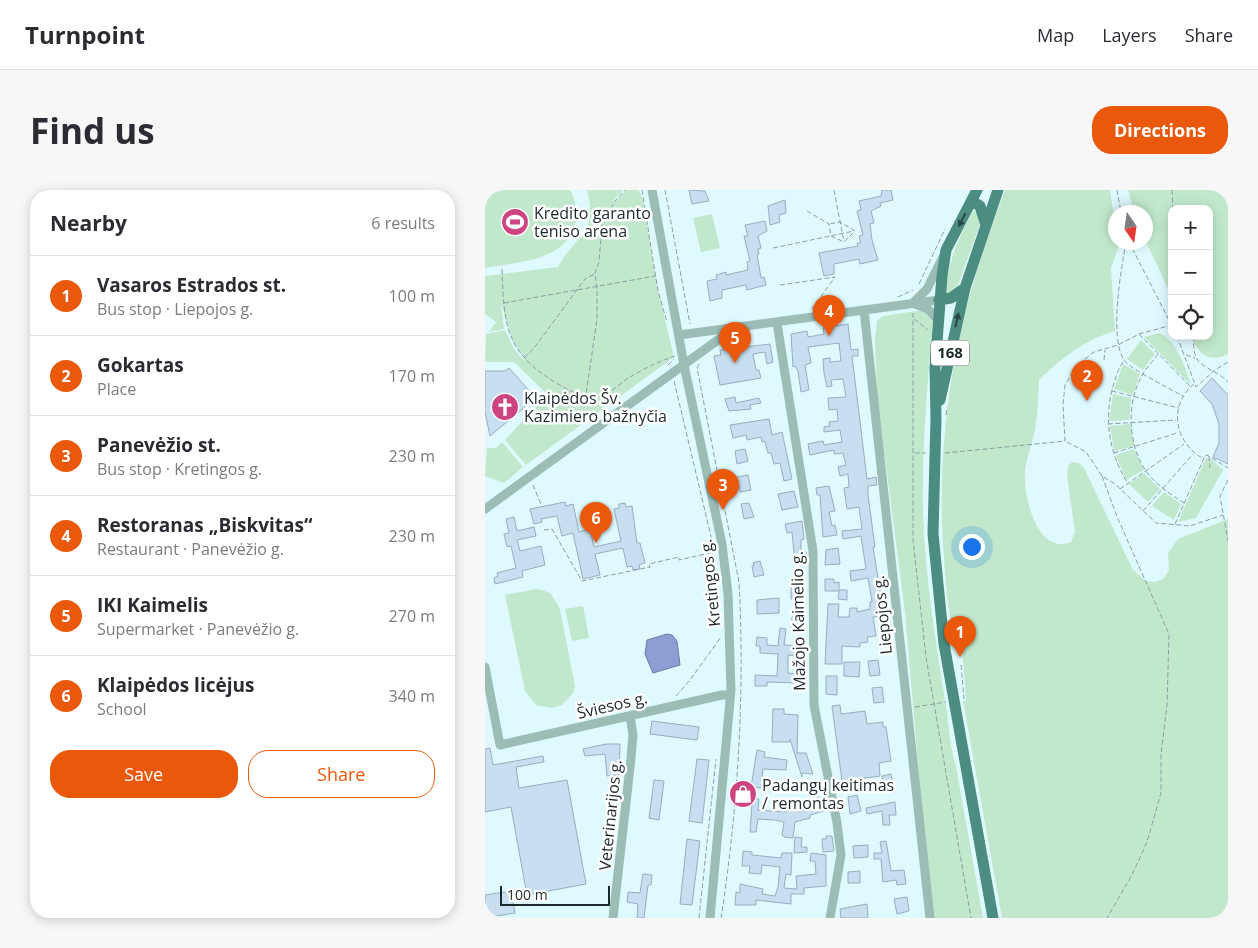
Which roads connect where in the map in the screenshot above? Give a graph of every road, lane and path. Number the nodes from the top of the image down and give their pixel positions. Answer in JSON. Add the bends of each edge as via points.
{"nodes":[{"id":1,"x":625,"y":190,"type":"edge"},
{"id":2,"x":642,"y":190,"type":"edge"},
{"id":3,"x":652,"y":190,"type":"edge"},
{"id":4,"x":665,"y":190,"type":"edge"},
{"id":5,"x":834,"y":190,"type":"edge"},
{"id":6,"x":977,"y":190,"type":"edge"},
{"id":7,"x":998,"y":190,"type":"edge"},
{"id":8,"x":1117,"y":190,"type":"edge"},
{"id":9,"x":1172,"y":190,"type":"edge"},
{"id":10,"x":972,"y":201,"type":"junction"},
{"id":11,"x":1120,"y":205,"type":"edge"},
{"id":12,"x":1173,"y":205,"type":"edge"},
{"id":13,"x":807,"y":212,"type":"dead end"},
{"id":14,"x":840,"y":222,"type":"junction"},
{"id":15,"x":829,"y":224,"type":"junction"},
{"id":16,"x":986,"y":225,"type":"junction"},
{"id":17,"x":855,"y":231,"type":"junction"},
{"id":18,"x":842,"y":233,"type":"junction"},
{"id":19,"x":831,"y":236,"type":"junction"},
{"id":20,"x":844,"y":242,"type":"junction"},
{"id":21,"x":773,"y":248,"type":"dead end"},
{"id":22,"x":946,"y":250,"type":"junction"},
{"id":23,"x":1125,"y":250,"type":"edge"},
{"id":24,"x":1131,"y":250,"type":"edge"},
{"id":25,"x":502,"y":269,"type":"dead end"},
{"id":26,"x":595,"y":273,"type":"junction"},
{"id":27,"x":655,"y":276,"type":"junction"},
{"id":28,"x":780,"y":285,"type":"dead end"},
{"id":29,"x":597,"y":288,"type":"junction"},
{"id":30,"x":965,"y":288,"type":"junction"},
{"id":31,"x":576,"y":291,"type":"junction"},
{"id":32,"x":912,"y":291,"type":"dead end"},
{"id":33,"x":899,"y":296,"type":"dead end"},
{"id":34,"x":939,"y":300,"type":"junction"},
{"id":35,"x":504,"y":303,"type":"junction"},
{"id":36,"x":913,"y":303,"type":"junction"},
{"id":37,"x":864,"y":310,"type":"junction"},
{"id":38,"x":809,"y":312,"type":"dead end"},
{"id":39,"x":1168,"y":318,"type":"edge"},
{"id":40,"x":913,"y":319,"type":"dead end"},
{"id":41,"x":938,"y":320,"type":"junction"},
{"id":42,"x":777,"y":323,"type":"junction"},
{"id":43,"x":1168,"y":326,"type":"edge"},
{"id":44,"x":669,"y":327,"type":"dead end"},
{"id":45,"x":733,"y":329,"type":"junction"},
{"id":46,"x":691,"y":333,"type":"junction"},
{"id":47,"x":1139,"y":334,"type":"junction"},
{"id":48,"x":679,"y":335,"type":"junction"},
{"id":49,"x":1179,"y":340,"type":"edge"},
{"id":50,"x":1194,"y":340,"type":"edge"},
{"id":51,"x":936,"y":342,"type":"junction"},
{"id":52,"x":951,"y":345,"type":"junction"},
{"id":53,"x":1118,"y":346,"type":"junction"},
{"id":54,"x":1105,"y":349,"type":"junction"},
{"id":55,"x":675,"y":351,"type":"dead end"},
{"id":56,"x":1158,"y":354,"type":"junction"},
{"id":57,"x":1185,"y":354,"type":"junction"},
{"id":58,"x":676,"y":356,"type":"junction"},
{"id":59,"x":524,"y":358,"type":"junction"},
{"id":60,"x":1196,"y":358,"type":"junction"},
{"id":61,"x":1104,"y":360,"type":"dead end"},
{"id":62,"x":1125,"y":362,"type":"junction"},
{"id":63,"x":1228,"y":362,"type":"edge"},
{"id":64,"x":684,"y":364,"type":"junction"},
{"id":65,"x":1215,"y":370,"type":"junction"},
{"id":66,"x":1143,"y":373,"type":"junction"},
{"id":67,"x":670,"y":375,"type":"junction"},
{"id":68,"x":1228,"y":382,"type":"edge"},
{"id":69,"x":1195,"y":384,"type":"junction"},
{"id":70,"x":1191,"y":387,"type":"junction"},
{"id":71,"x":1111,"y":391,"type":"junction"},
{"id":72,"x":586,"y":396,"type":"junction"},
{"id":73,"x":1134,"y":396,"type":"junction"},
{"id":74,"x":1183,"y":396,"type":"junction"},
{"id":75,"x":1179,"y":408,"type":"junction"},
{"id":76,"x":583,"y":415,"type":"dead end"},
{"id":77,"x":936,"y":419,"type":"junction"},
{"id":78,"x":1177,"y":420,"type":"junction"},
{"id":79,"x":1131,"y":422,"type":"junction"},
{"id":80,"x":1107,"y":424,"type":"junction"},
{"id":81,"x":1179,"y":433,"type":"junction"},
{"id":82,"x":1065,"y":441,"type":"junction"},
{"id":83,"x":1185,"y":444,"type":"junction"},
{"id":84,"x":1135,"y":446,"type":"junction"},
{"id":85,"x":914,"y":453,"type":"junction"},
{"id":86,"x":1193,"y":453,"type":"junction"},
{"id":87,"x":935,"y":454,"type":"junction"},
{"id":88,"x":1113,"y":454,"type":"junction"},
{"id":89,"x":1208,"y":456,"type":"junction"},
{"id":90,"x":1204,"y":459,"type":"junction"},
{"id":91,"x":1210,"y":468,"type":"dead end"},
{"id":92,"x":1228,"y":468,"type":"edge"},
{"id":93,"x":1146,"y":470,"type":"junction"},
{"id":94,"x":529,"y":476,"type":"junction"},
{"id":95,"x":1102,"y":476,"type":"junction"},
{"id":96,"x":1228,"y":480,"type":"edge"},
{"id":97,"x":1127,"y":482,"type":"junction"},
{"id":98,"x":1120,"y":489,"type":"junction"},
{"id":99,"x":1163,"y":489,"type":"junction"},
{"id":100,"x":1184,"y":503,"type":"junction"},
{"id":101,"x":542,"y":508,"type":"dead end"},
{"id":102,"x":485,"y":509,"type":"edge"},
{"id":103,"x":1143,"y":511,"type":"junction"},
{"id":104,"x":1223,"y":515,"type":"junction"},
{"id":105,"x":1175,"y":524,"type":"junction"},
{"id":106,"x":544,"y":530,"type":"dead end"},
{"id":107,"x":1228,"y":541,"type":"edge"},
{"id":108,"x":724,"y":638,"type":"dead end"},
{"id":109,"x":485,"y":666,"type":"edge"},
{"id":110,"x":731,"y":695,"type":"junction"},
{"id":111,"x":665,"y":708,"type":"junction"},
{"id":112,"x":630,"y":716,"type":"junction"},
{"id":113,"x":716,"y":754,"type":"dead end"},
{"id":114,"x":613,"y":918,"type":"edge"},
{"id":115,"x":699,"y":918,"type":"edge"},
{"id":116,"x":710,"y":918,"type":"edge"},
{"id":117,"x":830,"y":918,"type":"edge"},
{"id":118,"x":930,"y":918,"type":"edge"},
{"id":119,"x":971,"y":918,"type":"edge"},
{"id":120,"x":993,"y":918,"type":"edge"},
{"id":121,"x":1107,"y":918,"type":"edge"}],
"edges":[{"from":1,"to":26,"type":"path","via":[[602,226]]},
{"from":2,"to":27,"type":"path"},
{"from":3,"to":48,"type":"street","name":"Kretingos g."},
{"from":4,"to":46,"type":"path"},
{"from":5,"to":14,"type":"path"},
{"from":6,"to":10,"type":"main road","number":"168"},
{"from":7,"to":16,"type":"main road","number":"168"},
{"from":8,"to":11,"type":"path"},
{"from":9,"to":12,"type":"path"},
{"from":10,"to":16,"type":"main road","via":[[980,206]]},
{"from":10,"to":22,"type":"main road","number":"168","one_way":true},
{"from":13,"to":15,"type":"path"},
{"from":14,"to":15,"type":"path"},
{"from":14,"to":17,"type":"path"},
{"from":14,"to":18,"type":"path"},
{"from":15,"to":19,"type":"path"},
{"from":16,"to":30,"type":"main road","number":"168"},
{"from":17,"to":18,"type":"path"},
{"from":17,"to":20,"type":"path"},
{"from":18,"to":19,"type":"path"},
{"from":18,"to":20,"type":"path"},
{"from":19,"to":20,"type":"path"},
{"from":19,"to":21,"type":"path"},
{"from":22,"to":34,"type":"main road","number":"168"},
{"from":22,"to":36,"type":"street","via":[[927,288]]},
{"from":23,"to":53,"type":"path","via":[[1118,288]]},
{"from":24,"to":39,"type":"path"},
{"from":25,"to":35,"type":"path"},
{"from":26,"to":29,"type":"path"},
{"from":26,"to":31,"type":"path","via":[[585,279]]},
{"from":27,"to":29,"type":"path"},
{"from":27,"to":44,"type":"path"},
{"from":28,"to":38,"type":"path","via":[[835,277]]},
{"from":29,"to":31,"type":"path"},
{"from":29,"to":72,"type":"path","via":[[597,319]]},
{"from":30,"to":34,"type":"main road","via":[[951,298]]},
{"from":52,"to":30,"type":"main road","number":"168","one_way":true},
{"from":31,"to":35,"type":"path"},
{"from":31,"to":59,"type":"path"},
{"from":32,"to":33,"type":"path"},
{"from":34,"to":36,"type":"street"},
{"from":34,"to":41,"type":"main road","number":"168"},
{"from":35,"to":59,"type":"path","via":[[513,342]]},
{"from":36,"to":37,"type":"street"},
{"from":36,"to":41,"type":"street","via":[[928,309]]},
{"from":37,"to":42,"type":"street"},
{"from":37,"to":118,"type":"street","name":"Liepojos g."},
{"from":40,"to":85,"type":"path"},
{"from":41,"to":51,"type":"main road","number":"168"},
{"from":42,"to":45,"type":"street"},
{"from":42,"to":117,"type":"street","name":"Mažojo Kaimelio g.","via":[[812,542],[814,705],[841,855]]},
{"from":43,"to":47,"type":"path"},
{"from":45,"to":46,"type":"street"},
{"from":45,"to":64,"type":"street"},
{"from":46,"to":48,"type":"street"},
{"from":47,"to":53,"type":"path"},
{"from":47,"to":56,"type":"path"},
{"from":48,"to":64,"type":"street","name":"Kretingos g."},
{"from":49,"to":57,"type":"path"},
{"from":50,"to":60,"type":"path"},
{"from":51,"to":52,"type":"main road"},
{"from":51,"to":77,"type":"main road","number":"168"},
{"from":52,"to":77,"type":"main road","number":"168"},
{"from":53,"to":54,"type":"path"},
{"from":53,"to":62,"type":"path"},
{"from":54,"to":61,"type":"path"},
{"from":54,"to":82,"type":"path","via":[[1084,358],[1065,385]]},
{"from":55,"to":58,"type":"path"},
{"from":56,"to":66,"type":"path"},
{"from":56,"to":70,"type":"path"},
{"from":57,"to":60,"type":"path"},
{"from":57,"to":69,"type":"path"},
{"from":58,"to":67,"type":"path","via":[[666,368]]},
{"from":58,"to":72,"type":"path","via":[[631,376],[607,393],[598,397]]},
{"from":59,"to":72,"type":"path","via":[[551,380]]},
{"from":60,"to":65,"type":"path"},
{"from":62,"to":66,"type":"path"},
{"from":62,"to":71,"type":"path","via":[[1121,364]]},
{"from":63,"to":65,"type":"path"},
{"from":64,"to":67,"type":"street"},
{"from":64,"to":110,"type":"street","name":"Kretingos g.","via":[[724,558],[730,617]]},
{"from":65,"to":68,"type":"path"},
{"from":65,"to":69,"type":"path","via":[[1196,387]]},
{"from":66,"to":73,"type":"path"},
{"from":66,"to":74,"type":"path"},
{"from":67,"to":94,"type":"street"},
{"from":67,"to":106,"type":"path","via":[[676,382],[715,552],[679,560],[679,557],[649,564],[650,567],[582,581],[552,530]]},
{"from":69,"to":70,"type":"path"},
{"from":70,"to":74,"type":"path"},
{"from":71,"to":73,"type":"path"},
{"from":71,"to":80,"type":"path"},
{"from":72,"to":76,"type":"path"},
{"from":73,"to":75,"type":"path"},
{"from":73,"to":79,"type":"path"},
{"from":74,"to":75,"type":"path"},
{"from":75,"to":78,"type":"path"},
{"from":77,"to":87,"type":"main road","number":"168"},
{"from":78,"to":79,"type":"path"},
{"from":78,"to":81,"type":"path"},
{"from":79,"to":80,"type":"path"},
{"from":79,"to":84,"type":"path"},
{"from":80,"to":88,"type":"path"},
{"from":81,"to":83,"type":"path"},
{"from":81,"to":84,"type":"path"},
{"from":82,"to":87,"type":"path"},
{"from":82,"to":95,"type":"path","via":[[1086,452]]},
{"from":83,"to":86,"type":"path"},
{"from":83,"to":93,"type":"path"},
{"from":84,"to":88,"type":"path"},
{"from":84,"to":93,"type":"path"},
{"from":85,"to":87,"type":"path"},
{"from":85,"to":119,"type":"path","via":[[913,540],[919,605]]},
{"from":86,"to":90,"type":"path"},
{"from":86,"to":99,"type":"path"},
{"from":87,"to":120,"type":"main road","number":"168","via":[[933,534],[939,607]]},
{"from":88,"to":97,"type":"path"},
{"from":89,"to":90,"type":"path"},
{"from":89,"to":91,"type":"path"},
{"from":89,"to":92,"type":"path"},
{"from":90,"to":100,"type":"path"},
{"from":93,"to":97,"type":"path"},
{"from":93,"to":99,"type":"path"},
{"from":94,"to":101,"type":"path"},
{"from":94,"to":102,"type":"street"},
{"from":95,"to":98,"type":"path"},
{"from":95,"to":121,"type":"path","via":[[1169,634],[1161,793],[1147,842],[1120,899]]},
{"from":96,"to":104,"type":"path","via":[[1220,496]]},
{"from":97,"to":98,"type":"path"},
{"from":98,"to":103,"type":"path"},
{"from":99,"to":100,"type":"path"},
{"from":99,"to":103,"type":"path"},
{"from":100,"to":105,"type":"path"},
{"from":103,"to":105,"type":"path","via":[[1156,523]]},
{"from":104,"to":105,"type":"path","via":[[1191,526]]},
{"from":104,"to":107,"type":"path"},
{"from":108,"to":111,"type":"path","via":[[724,632],[691,680]]},
{"from":109,"to":112,"type":"street","name":"Šviesos g.","via":[[500,745]]},
{"from":110,"to":111,"type":"street","name":"Šviesos g."},
{"from":110,"to":116,"type":"street","name":"Kretingos g."},
{"from":111,"to":112,"type":"street","name":"Šviesos g."},
{"from":112,"to":114,"type":"street","name":"Veterinarijos g.","via":[[633,735]]},
{"from":113,"to":115,"type":"path"}]}
